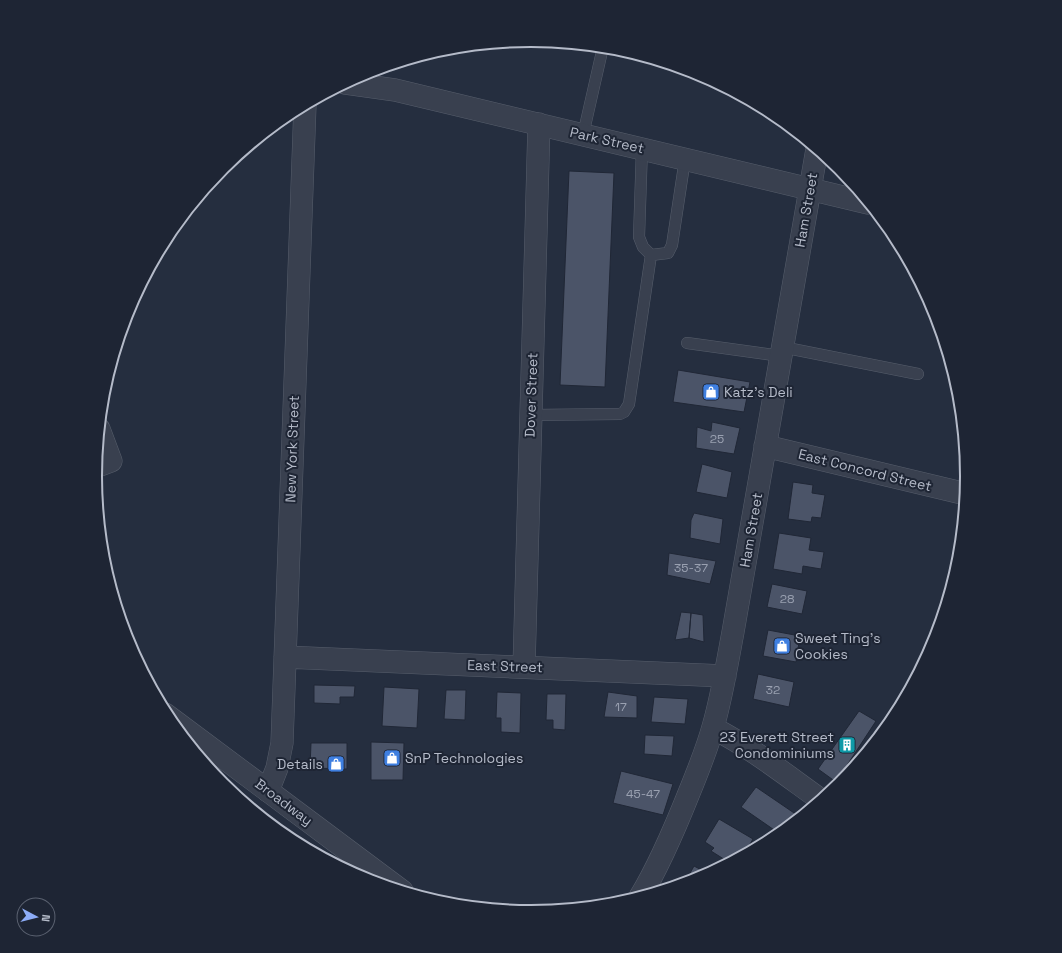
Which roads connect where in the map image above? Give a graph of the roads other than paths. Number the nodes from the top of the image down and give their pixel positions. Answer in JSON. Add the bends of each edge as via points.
{"nodes":[{"id":1,"x":602,"y":53,"type":"edge"},
{"id":2,"x":356,"y":85,"type":"edge"},
{"id":3,"x":305,"y":112,"type":"edge"},
{"id":4,"x":539,"y":124,"type":"junction"},
{"id":5,"x":583,"y":134,"type":"junction"},
{"id":6,"x":642,"y":148,"type":"junction"},
{"id":7,"x":816,"y":156,"type":"edge"},
{"id":8,"x":685,"y":159,"type":"junction"},
{"id":9,"x":810,"y":188,"type":"junction"},
{"id":10,"x":861,"y":201,"type":"edge"},
{"id":11,"x":651,"y":255,"type":"junction"},
{"id":12,"x":688,"y":343,"type":"dead end"},
{"id":13,"x":782,"y":352,"type":"junction"},
{"id":14,"x":918,"y":374,"type":"dead end"},
{"id":15,"x":530,"y":415,"type":"junction"},
{"id":16,"x":103,"y":439,"type":"edge"},
{"id":17,"x":765,"y":446,"type":"junction"},
{"id":18,"x":102,"y":464,"type":"edge"},
{"id":19,"x":960,"y":493,"type":"edge"},
{"id":20,"x":285,"y":657,"type":"junction"},
{"id":21,"x":524,"y":667,"type":"junction"},
{"id":22,"x":725,"y":676,"type":"junction"},
{"id":23,"x":182,"y":727,"type":"edge"},
{"id":24,"x":713,"y":728,"type":"junction"},
{"id":25,"x":268,"y":791,"type":"junction"},
{"id":26,"x":817,"y":797,"type":"edge"},
{"id":27,"x":389,"y":882,"type":"edge"},
{"id":28,"x":643,"y":891,"type":"edge"}],
"edges":[{"from":1,"to":5,"type":"lane"},
{"from":2,"to":4,"type":"street","name":"Park Street","via":[[394,90]]},
{"from":3,"to":20,"type":"street","name":"New York Street"},
{"from":4,"to":5,"type":"street","name":"Park Street"},
{"from":4,"to":15,"type":"street","name":"Dover Street"},
{"from":5,"to":6,"type":"street","name":"Park Street"},
{"from":6,"to":8,"type":"street","name":"Park Street"},
{"from":6,"to":11,"type":"lane","via":[[638,237],[642,247]]},
{"from":7,"to":9,"type":"street","name":"Ham Street"},
{"from":8,"to":9,"type":"street","name":"Park Street"},
{"from":8,"to":11,"type":"lane","via":[[672,245],[668,253]]},
{"from":9,"to":10,"type":"street","name":"Park Street"},
{"from":9,"to":13,"type":"street","name":"Ham Street"},
{"from":11,"to":15,"type":"lane","via":[[629,404],[624,412],[610,415]]},
{"from":12,"to":13,"type":"lane"},
{"from":13,"to":14,"type":"lane"},
{"from":13,"to":17,"type":"street","name":"Ham Street"},
{"from":15,"to":21,"type":"street","name":"Dover Street"},
{"from":16,"to":18,"type":"street","via":[[111,461]]},
{"from":17,"to":19,"type":"street","name":"East Concord Street"},
{"from":17,"to":22,"type":"street","name":"Ham Street"},
{"from":20,"to":21,"type":"street","name":"East Street"},
{"from":20,"to":25,"type":"street","name":"New York Street","via":[[282,743],[277,768]]},
{"from":21,"to":22,"type":"street","name":"East Street"},
{"from":22,"to":24,"type":"street","name":"Ham Street"},
{"from":23,"to":25,"type":"street","name":"Broadway"},
{"from":24,"to":26,"type":"street","via":[[758,754]]},
{"from":24,"to":28,"type":"street","name":"Ham Street","via":[[680,816]]},
{"from":25,"to":27,"type":"street","name":"Broadway"}]}
